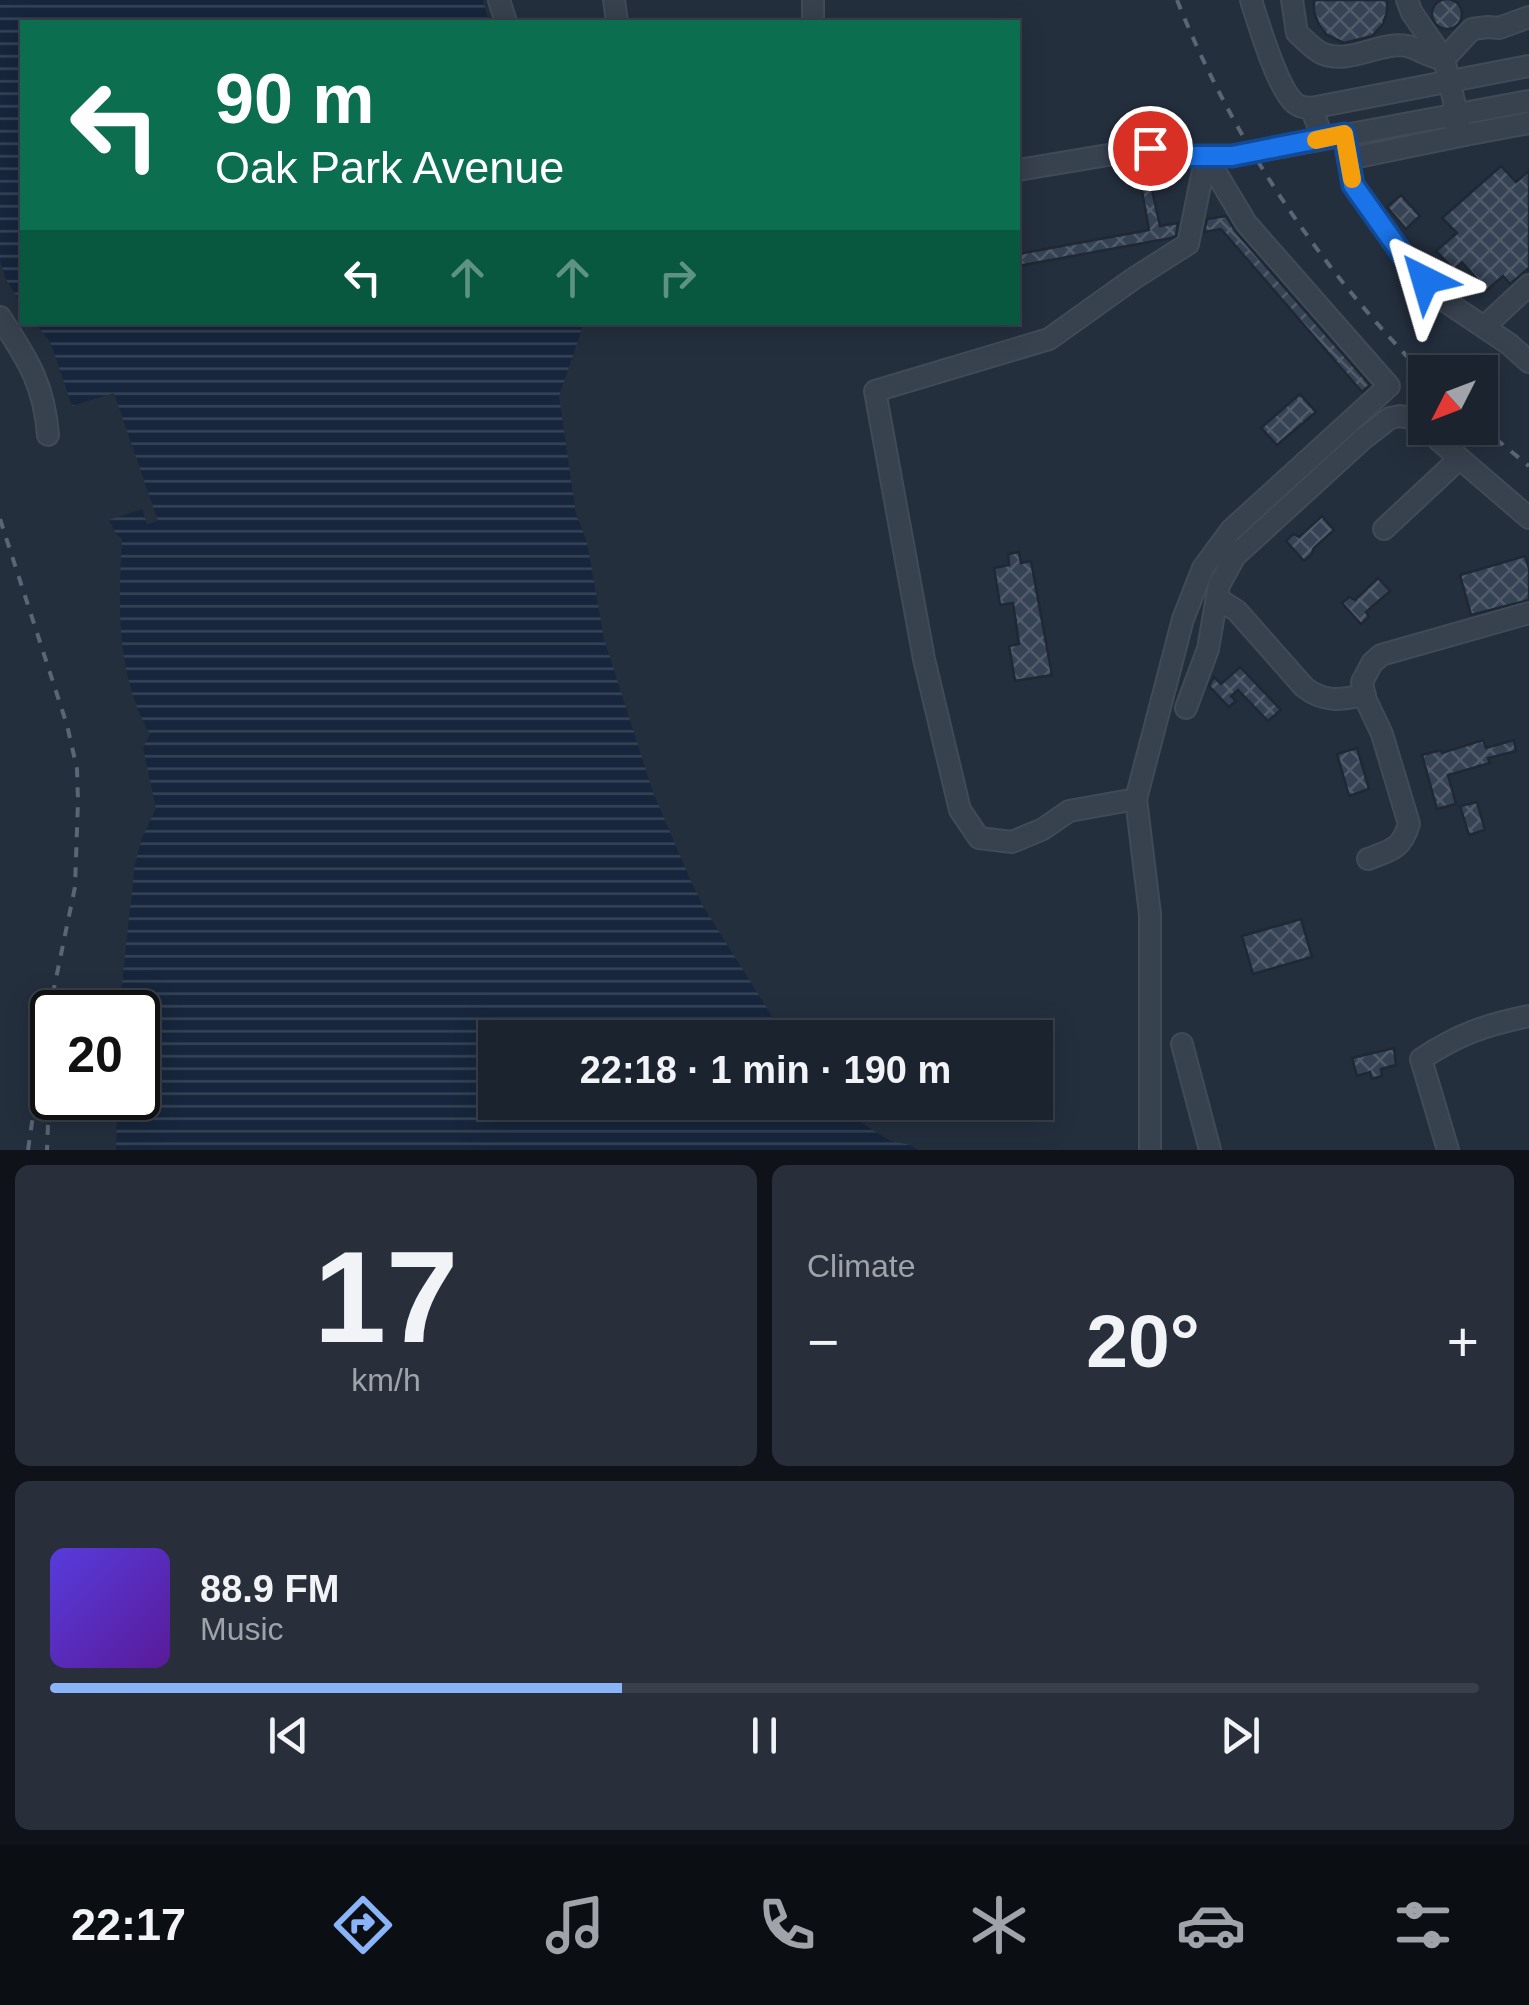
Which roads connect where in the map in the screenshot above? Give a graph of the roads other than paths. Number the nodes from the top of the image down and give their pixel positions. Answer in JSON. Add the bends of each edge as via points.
{"nodes":[{"id":1,"x":1251,"y":0,"type":"edge"},
{"id":2,"x":1292,"y":0,"type":"edge"},
{"id":3,"x":1408,"y":0,"type":"edge"},
{"id":4,"x":1529,"y":17,"type":"edge"},
{"id":5,"x":1444,"y":60,"type":"junction"},
{"id":6,"x":1529,"y":66,"type":"edge"},
{"id":7,"x":1449,"y":82,"type":"junction"},
{"id":8,"x":1529,"y":101,"type":"edge"},
{"id":9,"x":1311,"y":108,"type":"junction"},
{"id":10,"x":1453,"y":114,"type":"junction"},
{"id":11,"x":1529,"y":123,"type":"edge"},
{"id":12,"x":1465,"y":135,"type":"junction"},
{"id":13,"x":1334,"y":136,"type":"junction"},
{"id":14,"x":1206,"y":156,"type":"junction"},
{"id":15,"x":1348,"y":159,"type":"junction"},
{"id":16,"x":1020,"y":170,"type":"edge"},
{"id":17,"x":1529,"y":285,"type":"edge"},
{"id":18,"x":0,"y":317,"type":"edge"},
{"id":19,"x":1484,"y":327,"type":"junction"},
{"id":20,"x":1529,"y":362,"type":"edge"},
{"id":21,"x":48,"y":435,"type":"dead end"},
{"id":22,"x":1458,"y":459,"type":"junction"},
{"id":23,"x":1529,"y":518,"type":"edge"},
{"id":24,"x":1384,"y":530,"type":"dead end"},
{"id":25,"x":1217,"y":598,"type":"junction"},
{"id":26,"x":1529,"y":613,"type":"edge"},
{"id":27,"x":1365,"y":695,"type":"junction"},
{"id":28,"x":1186,"y":708,"type":"dead end"},
{"id":29,"x":1136,"y":799,"type":"junction"},
{"id":30,"x":1368,"y":858,"type":"dead end"},
{"id":31,"x":1529,"y":1016,"type":"edge"},
{"id":32,"x":1182,"y":1044,"type":"dead end"},
{"id":33,"x":1150,"y":1150,"type":"edge"},
{"id":34,"x":1210,"y":1150,"type":"edge"},
{"id":35,"x":1448,"y":1150,"type":"edge"}],
"edges":[{"from":1,"to":9,"type":"street","via":[[1286,93]]},
{"from":2,"to":5,"type":"street","via":[[1297,33],[1322,54],[1408,46]]},
{"from":3,"to":5,"type":"street"},
{"from":4,"to":5,"type":"street","via":[[1472,29]]},
{"from":5,"to":7,"type":"street"},
{"from":6,"to":7,"type":"street"},
{"from":7,"to":9,"type":"street"},
{"from":7,"to":10,"type":"street"},
{"from":8,"to":10,"type":"street"},
{"from":9,"to":13,"type":"street"},
{"from":10,"to":12,"type":"street"},
{"from":10,"to":13,"type":"street"},
{"from":11,"to":12,"type":"street"},
{"from":12,"to":15,"type":"street"},
{"from":13,"to":14,"type":"street"},
{"from":13,"to":15,"type":"street"},
{"from":14,"to":16,"type":"street","via":[[1150,148]]},
{"from":14,"to":29,"type":"street","via":[[1246,222],[1389,386],[1231,530],[1203,568],[1183,619]]},
{"from":14,"to":29,"type":"street","via":[[1188,244],[1050,339],[875,391],[924,658],[960,810],[979,838],[1012,842],[1068,811]]},
{"from":15,"to":19,"type":"street","via":[[1353,185],[1405,258],[1445,301]]},
{"from":17,"to":19,"type":"street"},
{"from":18,"to":21,"type":"street","via":[[30,363],[46,405]]},
{"from":19,"to":20,"type":"street"},
{"from":22,"to":23,"type":"street"},
{"from":22,"to":24,"type":"street"},
{"from":22,"to":25,"type":"street","via":[[1414,419],[1390,418],[1236,556]]},
{"from":25,"to":27,"type":"street","via":[[1316,696],[1335,701]]},
{"from":25,"to":28,"type":"street","via":[[1208,650]]},
{"from":26,"to":27,"type":"street","via":[[1380,656],[1362,682]]},
{"from":27,"to":30,"type":"street","via":[[1409,824],[1398,847]]},
{"from":29,"to":33,"type":"street","via":[[1150,914]]},
{"from":31,"to":35,"type":"street","via":[[1483,1026],[1421,1059]]},
{"from":32,"to":34,"type":"street"}]}
